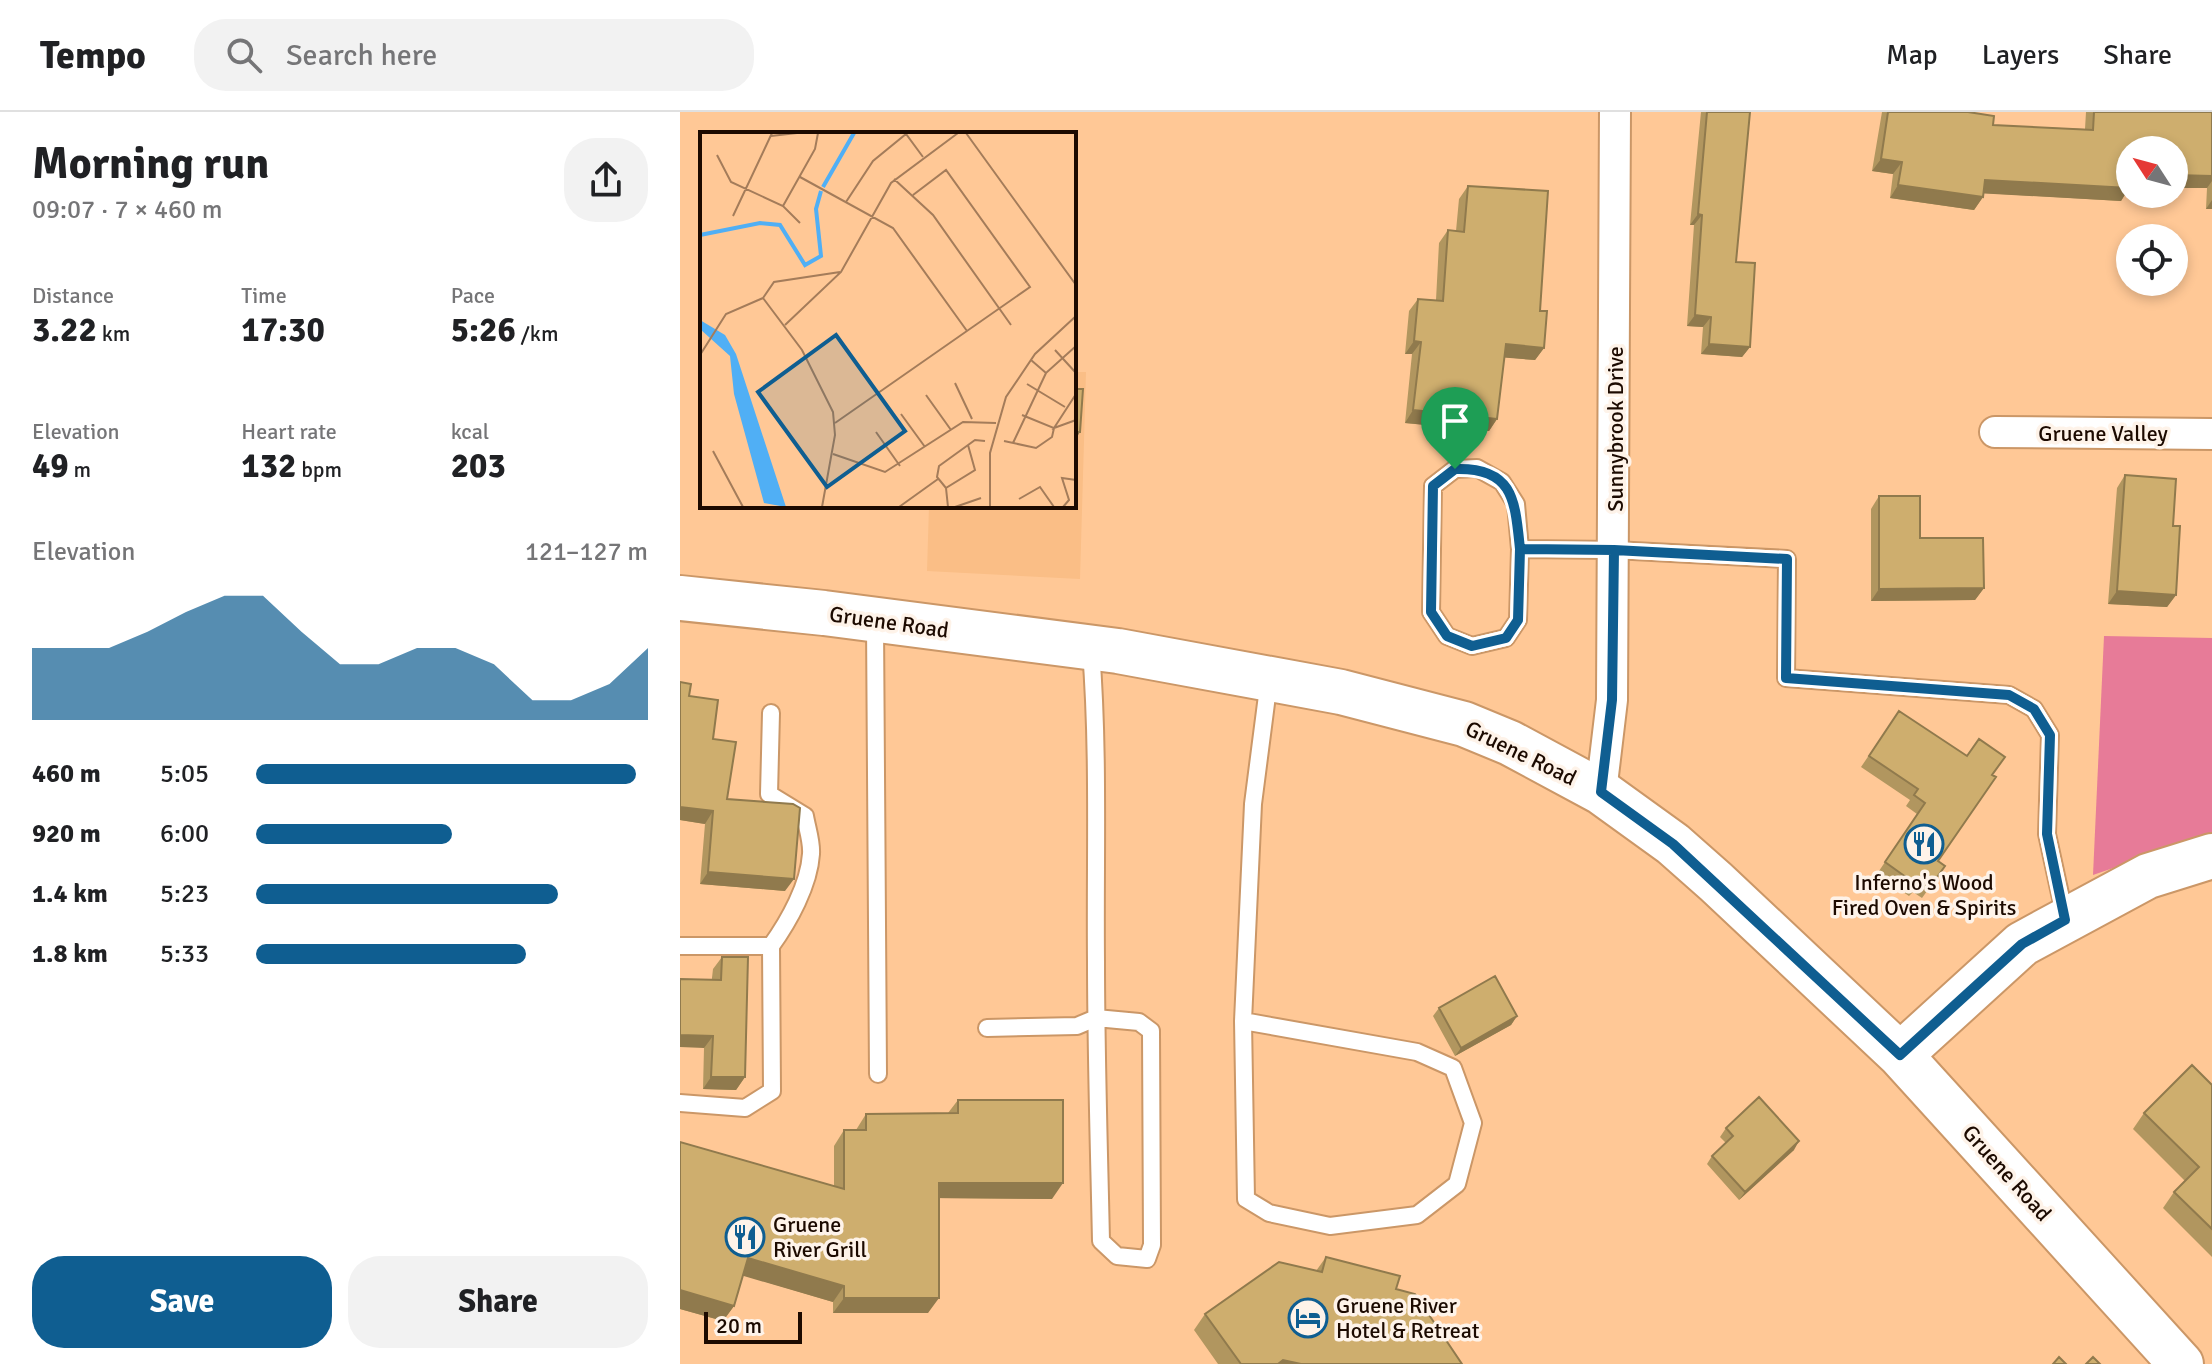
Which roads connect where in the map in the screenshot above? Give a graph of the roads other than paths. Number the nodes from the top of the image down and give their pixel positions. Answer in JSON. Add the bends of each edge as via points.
{"nodes":[{"id":1,"x":1615,"y":112,"type":"edge"},
{"id":2,"x":1995,"y":432,"type":"dead end"},
{"id":3,"x":2212,"y":434,"type":"edge"},
{"id":4,"x":1520,"y":549,"type":"junction"},
{"id":5,"x":1614,"y":550,"type":"junction"},
{"id":6,"x":680,"y":598,"type":"edge"},
{"id":7,"x":875,"y":620,"type":"junction"},
{"id":8,"x":1091,"y":648,"type":"junction"},
{"id":9,"x":1270,"y":679,"type":"junction"},
{"id":10,"x":771,"y":713,"type":"dead end"},
{"id":11,"x":1601,"y":792,"type":"junction"},
{"id":12,"x":2212,"y":856,"type":"edge"},
{"id":13,"x":2065,"y":920,"type":"junction"},
{"id":14,"x":680,"y":946,"type":"edge"},
{"id":15,"x":771,"y":946,"type":"junction"},
{"id":16,"x":1096,"y":1018,"type":"junction"},
{"id":17,"x":1243,"y":1021,"type":"junction"},
{"id":18,"x":987,"y":1028,"type":"dead end"},
{"id":19,"x":1900,"y":1055,"type":"junction"},
{"id":20,"x":878,"y":1074,"type":"dead end"},
{"id":21,"x":680,"y":1103,"type":"edge"},
{"id":22,"x":2181,"y":1364,"type":"edge"}],
"edges":[{"from":1,"to":5,"type":"street","name":"Sunnybrook Drive"},
{"from":2,"to":3,"type":"street","name":"Gruene Valley"},
{"from":4,"to":4,"type":"lane","via":[[1518,620],[1506,638],[1472,646],[1447,636],[1431,612],[1433,486],[1455,469],[1477,468],[1502,482],[1516,504]]},
{"from":4,"to":5,"type":"lane"},
{"from":5,"to":11,"type":"street","name":"Sunnybrook Drive","via":[[1612,700]]},
{"from":5,"to":13,"type":"lane","via":[[1787,559],[1786,678],[2009,695],[2034,709],[2050,735],[2047,834]]},
{"from":6,"to":7,"type":"street","name":"Gruene Road"},
{"from":7,"to":8,"type":"street","name":"Gruene Road"},
{"from":7,"to":20,"type":"lane"},
{"from":8,"to":9,"type":"street","name":"Gruene Road"},
{"from":8,"to":16,"type":"lane","via":[[1096,713]]},
{"from":9,"to":11,"type":"street","name":"Gruene Road","via":[[1464,724]]},
{"from":9,"to":17,"type":"lane","via":[[1253,804]]},
{"from":10,"to":15,"type":"lane","via":[[769,794],[805,816],[811,853],[788,922]]},
{"from":11,"to":19,"type":"street","name":"Gruene Road","via":[[1673,844]]},
{"from":12,"to":13,"type":"street","via":[[2148,876]]},
{"from":13,"to":19,"type":"street","via":[[2022,944]]},
{"from":14,"to":15,"type":"lane"},
{"from":15,"to":21,"type":"lane","via":[[772,1091],[745,1108]]},
{"from":16,"to":16,"type":"lane","via":[[1101,1241],[1117,1256],[1147,1259],[1152,1245],[1151,1031],[1139,1022]]},
{"from":16,"to":18,"type":"lane","via":[[1077,1026]]},
{"from":17,"to":17,"type":"lane","via":[[1246,1199],[1269,1213],[1330,1226],[1417,1215],[1457,1184],[1473,1123],[1453,1068],[1417,1052]]},
{"from":19,"to":22,"type":"street","name":"Gruene Road"}]}
